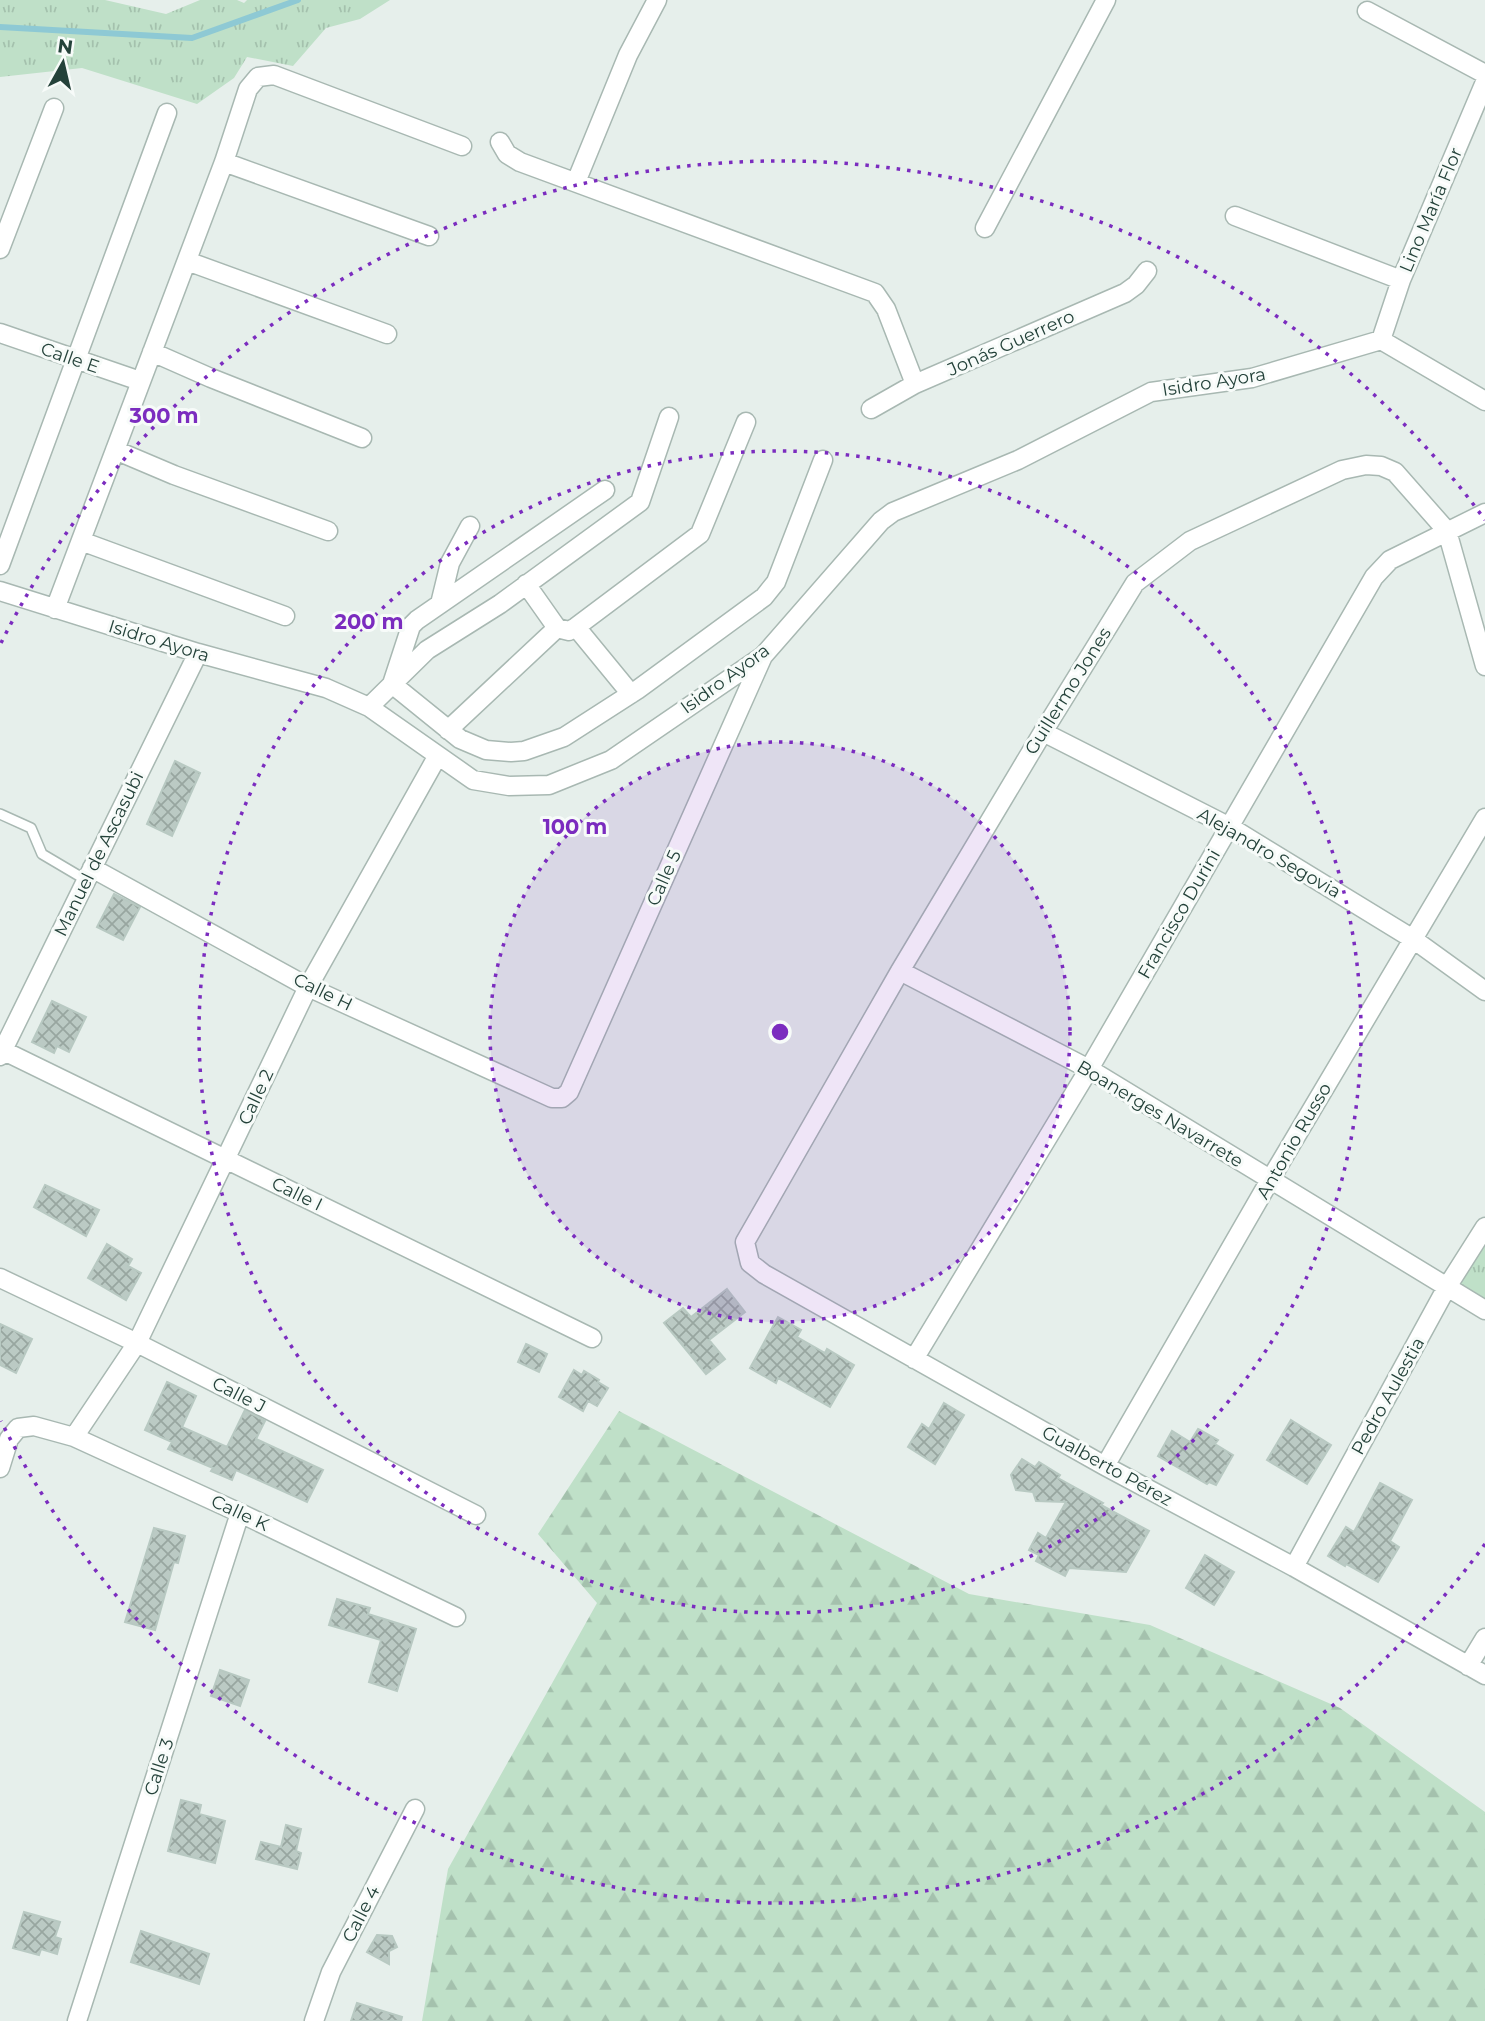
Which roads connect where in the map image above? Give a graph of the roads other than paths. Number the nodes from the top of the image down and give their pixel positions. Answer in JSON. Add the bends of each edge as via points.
{"nodes":[{"id":1,"x":657,"y":0,"type":"edge"},
{"id":2,"x":1106,"y":0,"type":"edge"},
{"id":3,"x":1367,"y":11,"type":"dead end"},
{"id":4,"x":1485,"y":74,"type":"edge"},
{"id":5,"x":1485,"y":82,"type":"edge"},
{"id":6,"x":54,"y":108,"type":"dead end"},
{"id":7,"x":167,"y":113,"type":"dead end"},
{"id":8,"x":500,"y":142,"type":"dead end"},
{"id":9,"x":462,"y":146,"type":"dead end"},
{"id":10,"x":224,"y":162,"type":"junction"},
{"id":11,"x":576,"y":182,"type":"junction"},
{"id":12,"x":1235,"y":215,"type":"dead end"},
{"id":13,"x":985,"y":228,"type":"dead end"},
{"id":14,"x":429,"y":236,"type":"dead end"},
{"id":15,"x":0,"y":248,"type":"edge"},
{"id":16,"x":187,"y":261,"type":"junction"},
{"id":17,"x":1147,"y":271,"type":"dead end"},
{"id":18,"x":1401,"y":280,"type":"junction"},
{"id":19,"x":0,"y":333,"type":"edge"},
{"id":20,"x":387,"y":334,"type":"dead end"},
{"id":21,"x":1381,"y":340,"type":"junction"},
{"id":22,"x":152,"y":352,"type":"junction"},
{"id":23,"x":74,"y":360,"type":"junction"},
{"id":24,"x":140,"y":381,"type":"junction"},
{"id":25,"x":915,"y":384,"type":"junction"},
{"id":26,"x":1485,"y":401,"type":"edge"},
{"id":27,"x":871,"y":408,"type":"dead end"},
{"id":28,"x":669,"y":417,"type":"dead end"},
{"id":29,"x":746,"y":422,"type":"dead end"},
{"id":30,"x":362,"y":438,"type":"dead end"},
{"id":31,"x":115,"y":450,"type":"junction"},
{"id":32,"x":823,"y":460,"type":"dead end"},
{"id":33,"x":605,"y":489,"type":"dead end"},
{"id":34,"x":1485,"y":513,"type":"edge"},
{"id":35,"x":470,"y":526,"type":"dead end"},
{"id":36,"x":328,"y":531,"type":"dead end"},
{"id":37,"x":1447,"y":531,"type":"junction"},
{"id":38,"x":80,"y":541,"type":"junction"},
{"id":39,"x":0,"y":565,"type":"edge"},
{"id":40,"x":526,"y":583,"type":"junction"},
{"id":41,"x":0,"y":591,"type":"edge"},
{"id":42,"x":440,"y":604,"type":"junction"},
{"id":43,"x":55,"y":609,"type":"junction"},
{"id":44,"x":285,"y":616,"type":"dead end"},
{"id":45,"x":576,"y":627,"type":"junction"},
{"id":46,"x":557,"y":628,"type":"junction"},
{"id":47,"x":198,"y":653,"type":"junction"},
{"id":48,"x":763,"y":656,"type":"junction"},
{"id":49,"x":1485,"y":666,"type":"edge"},
{"id":50,"x":392,"y":684,"type":"junction"},
{"id":51,"x":631,"y":694,"type":"junction"},
{"id":52,"x":369,"y":707,"type":"junction"},
{"id":53,"x":448,"y":730,"type":"junction"},
{"id":54,"x":1043,"y":732,"type":"junction"},
{"id":55,"x":438,"y":757,"type":"junction"},
{"id":56,"x":0,"y":814,"type":"edge"},
{"id":57,"x":1485,"y":818,"type":"edge"},
{"id":58,"x":1230,"y":827,"type":"junction"},
{"id":59,"x":89,"y":874,"type":"junction"},
{"id":60,"x":1413,"y":939,"type":"junction"},
{"id":61,"x":900,"y":971,"type":"junction"},
{"id":62,"x":308,"y":987,"type":"junction"},
{"id":63,"x":1485,"y":991,"type":"edge"},
{"id":64,"x":1,"y":1053,"type":"edge"},
{"id":65,"x":1089,"y":1069,"type":"junction"},
{"id":66,"x":562,"y":1098,"type":"joint"},
{"id":67,"x":226,"y":1160,"type":"junction"},
{"id":68,"x":1270,"y":1180,"type":"junction"},
{"id":69,"x":1485,"y":1227,"type":"edge"},
{"id":70,"x":745,"y":1242,"type":"joint"},
{"id":71,"x":0,"y":1278,"type":"edge"},
{"id":72,"x":1447,"y":1287,"type":"junction"},
{"id":73,"x":1485,"y":1310,"type":"edge"},
{"id":74,"x":592,"y":1338,"type":"dead end"},
{"id":75,"x":137,"y":1343,"type":"junction"},
{"id":76,"x":914,"y":1359,"type":"junction"},
{"id":77,"x":74,"y":1437,"type":"junction"},
{"id":78,"x":1105,"y":1466,"type":"junction"},
{"id":79,"x":0,"y":1468,"type":"edge"},
{"id":80,"x":240,"y":1513,"type":"junction"},
{"id":81,"x":477,"y":1515,"type":"dead end"},
{"id":82,"x":1294,"y":1567,"type":"junction"},
{"id":83,"x":456,"y":1617,"type":"dead end"},
{"id":84,"x":1485,"y":1638,"type":"edge"},
{"id":85,"x":1468,"y":1666,"type":"junction"},
{"id":86,"x":1485,"y":1675,"type":"edge"},
{"id":87,"x":415,"y":1809,"type":"dead end"},
{"id":88,"x":77,"y":2021,"type":"edge"},
{"id":89,"x":314,"y":2021,"type":"edge"}],
"edges":[{"from":1,"to":11,"type":"street","via":[[628,55]]},
{"from":2,"to":13,"type":"street"},
{"from":3,"to":4,"type":"street"},
{"from":5,"to":18,"type":"street","name":"Lino María Flor"},
{"from":6,"to":15,"type":"street"},
{"from":7,"to":23,"type":"street"},
{"from":8,"to":11,"type":"street","via":[[507,154],[520,162]]},
{"from":9,"to":10,"type":"street","via":[[274,75],[258,77],[248,89]]},
{"from":10,"to":14,"type":"street"},
{"from":10,"to":16,"type":"street"},
{"from":11,"to":25,"type":"street","via":[[875,293],[886,309]]},
{"from":12,"to":18,"type":"street"},
{"from":16,"to":20,"type":"street"},
{"from":16,"to":22,"type":"street"},
{"from":17,"to":25,"type":"street","name":"Jonás Guerrero","via":[[1125,293]]},
{"from":18,"to":21,"type":"street","name":"Lino María Flor"},
{"from":19,"to":23,"type":"street","name":"Calle E"},
{"from":21,"to":26,"type":"street"},
{"from":21,"to":48,"type":"street","name":"Isidro Ayora","via":[[1252,378],[1151,392],[1018,460],[893,512]]},
{"from":22,"to":24,"type":"street"},
{"from":22,"to":30,"type":"street"},
{"from":23,"to":24,"type":"street","name":"Calle E"},
{"from":23,"to":39,"type":"street"},
{"from":24,"to":31,"type":"street"},
{"from":25,"to":27,"type":"street","name":"Jonás Guerrero"},
{"from":28,"to":40,"type":"street","via":[[640,502]]},
{"from":29,"to":45,"type":"street","via":[[700,534]]},
{"from":31,"to":36,"type":"street"},
{"from":31,"to":38,"type":"street"},
{"from":32,"to":51,"type":"street","via":[[770,591]]},
{"from":33,"to":42,"type":"street"},
{"from":34,"to":37,"type":"street","name":"Francisco Durini"},
{"from":35,"to":42,"type":"street","via":[[450,563]]},
{"from":37,"to":49,"type":"street","name":"Guillermo Jones"},
{"from":37,"to":54,"type":"street","name":"Guillermo Jones","via":[[1395,471],[1366,465],[1342,470],[1190,541],[1135,583]]},
{"from":37,"to":58,"type":"street","name":"Francisco Durini","via":[[1390,560],[1374,577]]},
{"from":38,"to":43,"type":"street"},
{"from":38,"to":44,"type":"street"},
{"from":40,"to":46,"type":"street"},
{"from":40,"to":50,"type":"street","via":[[427,650]]},
{"from":41,"to":43,"type":"street","name":"Isidro Ayora"},
{"from":42,"to":50,"type":"street","via":[[411,626]]},
{"from":43,"to":47,"type":"street","name":"Isidro Ayora"},
{"from":45,"to":46,"type":"street","via":[[569,631]]},
{"from":45,"to":51,"type":"street"},
{"from":46,"to":53,"type":"street"},
{"from":47,"to":52,"type":"street","name":"Isidro Ayora","via":[[326,688]]},
{"from":47,"to":59,"type":"street","name":"Manuel de Ascasubi"},
{"from":48,"to":55,"type":"street","name":"Isidro Ayora","via":[[611,760],[549,785],[509,786],[473,780]]},
{"from":48,"to":66,"type":"street","name":"Calle 5","via":[[569,1092]]},
{"from":50,"to":52,"type":"street"},
{"from":50,"to":53,"type":"street"},
{"from":51,"to":53,"type":"street","via":[[564,737],[524,751],[486,750]]},
{"from":52,"to":55,"type":"street","name":"Isidro Ayora"},
{"from":54,"to":58,"type":"street","name":"Alejandro Segovia"},
{"from":54,"to":61,"type":"street","name":"Guillermo Jones"},
{"from":55,"to":62,"type":"street","name":"Calle 2"},
{"from":56,"to":59,"type":"lane","via":[[31,828],[42,854]]},
{"from":57,"to":60,"type":"street","name":"Antonio Russo"},
{"from":58,"to":60,"type":"street","name":"Alejandro Segovia"},
{"from":58,"to":65,"type":"street","name":"Francisco Durini"},
{"from":59,"to":62,"type":"street","name":"Calle H"},
{"from":59,"to":64,"type":"street","name":"Manuel de Ascasubi"},
{"from":60,"to":63,"type":"street","name":"Alejandro Segovia"},
{"from":60,"to":68,"type":"street","name":"Antonio Russo"},
{"from":61,"to":65,"type":"street","name":"Boanerges Navarrete"},
{"from":61,"to":70,"type":"street","name":"Guillermo Jones"},
{"from":62,"to":66,"type":"street","name":"Calle H","via":[[552,1098]]},
{"from":62,"to":67,"type":"street","name":"Calle 2"},
{"from":64,"to":67,"type":"street","name":"Calle I"},
{"from":65,"to":68,"type":"street","name":"Boanerges Navarrete"},
{"from":65,"to":76,"type":"street","name":"Francisco Durini"},
{"from":67,"to":74,"type":"street","name":"Calle I"},
{"from":67,"to":75,"type":"street","name":"Calle 2"},
{"from":68,"to":72,"type":"street","name":"Boanerges Navarrete"},
{"from":68,"to":78,"type":"street","name":"Antonio Russo"},
{"from":69,"to":72,"type":"street","name":"Pedro Aulestia"},
{"from":70,"to":76,"type":"street","name":"Gualberto Pérez","via":[[750,1263],[764,1274]]},
{"from":71,"to":75,"type":"street","name":"Calle J"},
{"from":72,"to":73,"type":"street","name":"Boanerges Navarrete"},
{"from":72,"to":82,"type":"street","name":"Pedro Aulestia"},
{"from":75,"to":77,"type":"street","name":"Calle 2"},
{"from":75,"to":81,"type":"street","name":"Calle J"},
{"from":76,"to":78,"type":"street","name":"Gualberto Pérez"},
{"from":77,"to":79,"type":"street","name":"Calle K","via":[[34,1426],[18,1429],[9,1438]]},
{"from":77,"to":80,"type":"street","name":"Calle K"},
{"from":78,"to":82,"type":"street","name":"Gualberto Pérez"},
{"from":80,"to":83,"type":"street","name":"Calle K"},
{"from":80,"to":88,"type":"street","name":"Calle 3"},
{"from":82,"to":85,"type":"street","name":"Gualberto Pérez"},
{"from":84,"to":85,"type":"street"},
{"from":85,"to":86,"type":"street","name":"Gualberto Pérez"},
{"from":87,"to":89,"type":"street","name":"Calle 4","via":[[331,1972]]}]}
